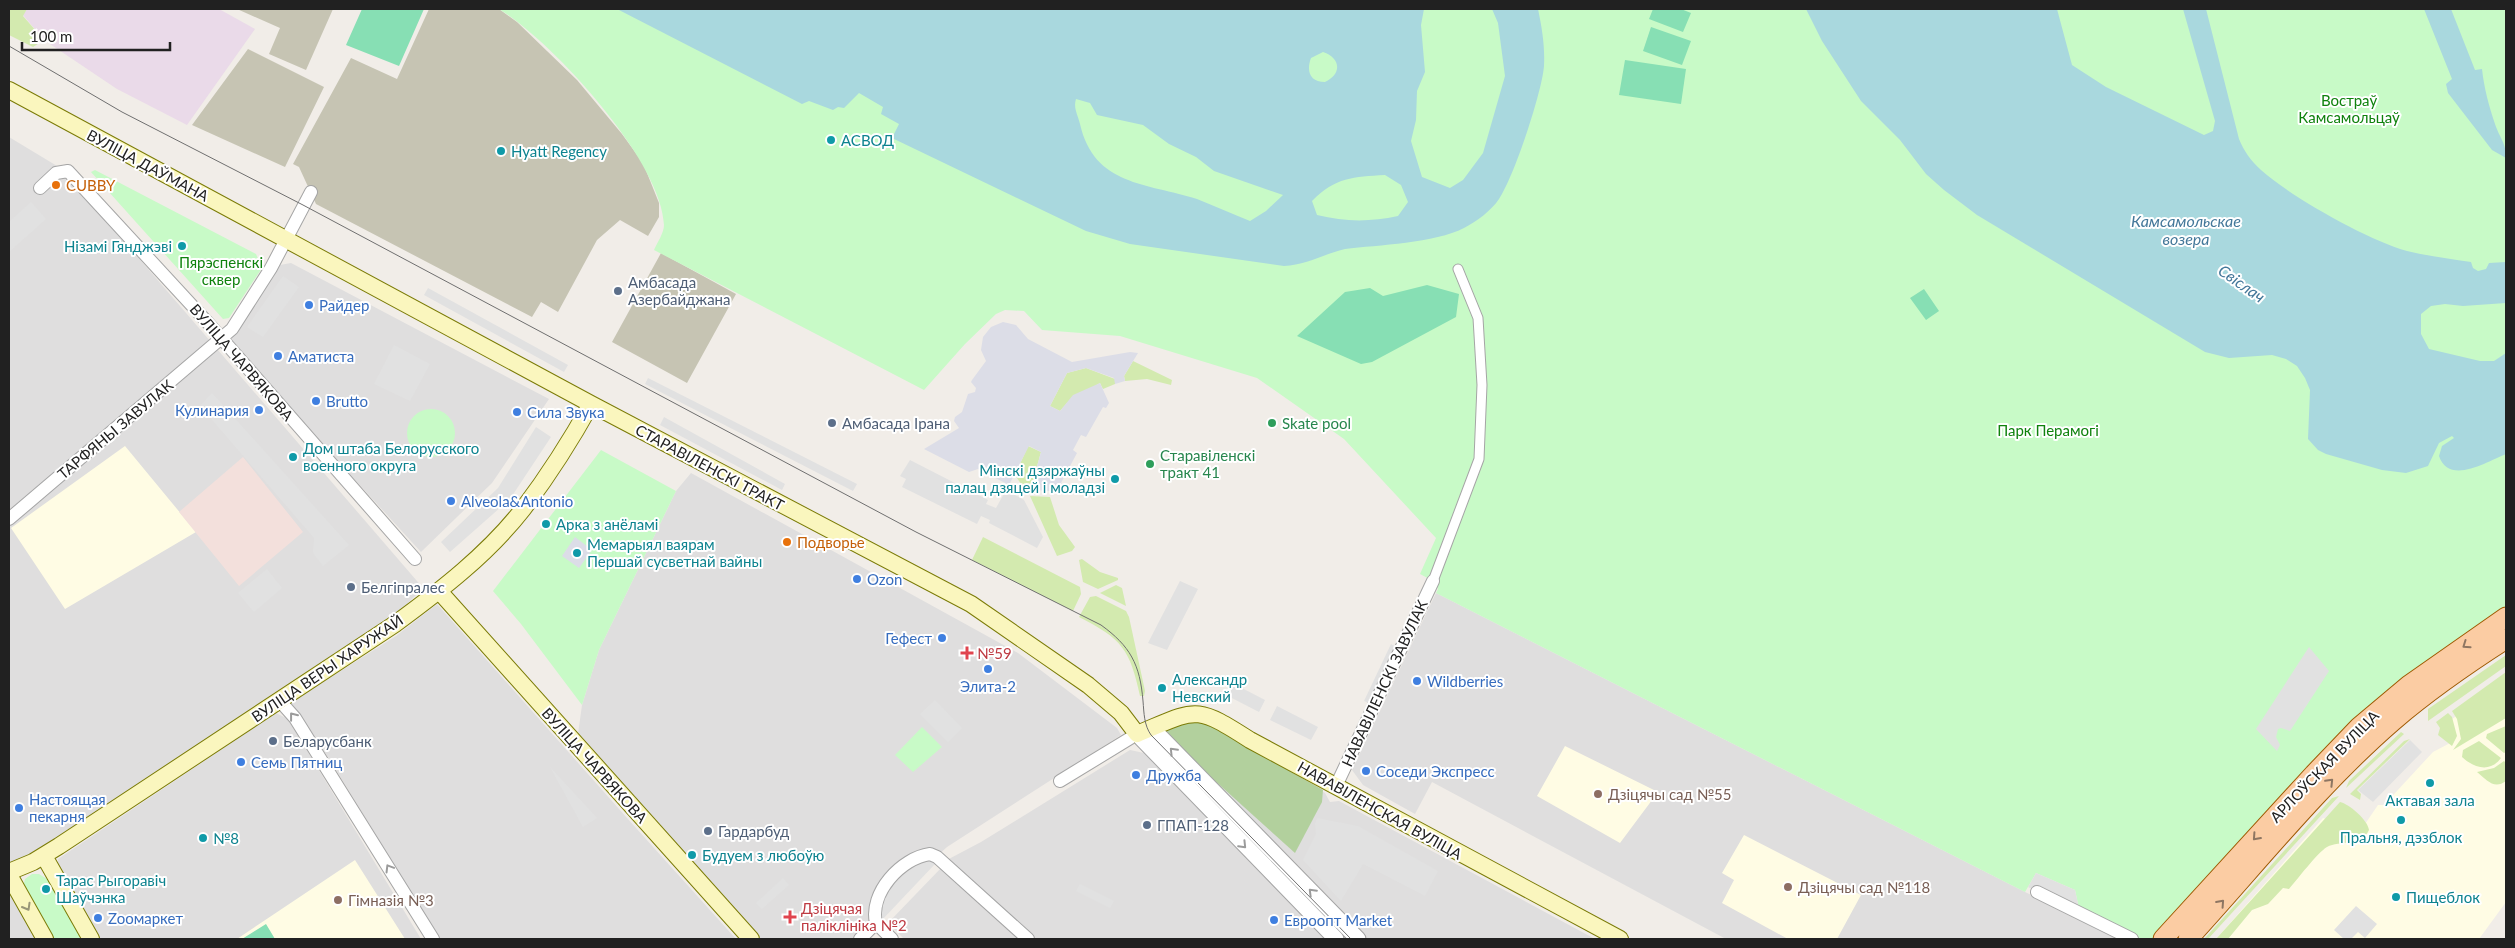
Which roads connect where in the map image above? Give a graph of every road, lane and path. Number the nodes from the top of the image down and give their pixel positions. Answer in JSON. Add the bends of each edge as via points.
{"nodes":[{"id":1,"x":9,"y":90,"type":"edge"},
{"id":2,"x":40,"y":188,"type":"dead end"},
{"id":3,"x":311,"y":192,"type":"dead end"},
{"id":4,"x":287,"y":240,"type":"junction"},
{"id":5,"x":1458,"y":269,"type":"dead end"},
{"id":6,"x":222,"y":339,"type":"junction"},
{"id":7,"x":591,"y":404,"type":"junction"},
{"id":8,"x":9,"y":519,"type":"edge"},
{"id":9,"x":415,"y":559,"type":"dead end"},
{"id":10,"x":1433,"y":581,"type":"joint"},
{"id":11,"x":439,"y":591,"type":"junction"},
{"id":12,"x":2506,"y":617,"type":"edge"},
{"id":13,"x":2490,"y":628,"type":"junction"},
{"id":14,"x":2499,"y":644,"type":"edge"},
{"id":15,"x":279,"y":700,"type":"junction"},
{"id":16,"x":1144,"y":731,"type":"junction"},
{"id":17,"x":1060,"y":781,"type":"dead end"},
{"id":18,"x":1336,"y":786,"type":"junction"},
{"id":19,"x":44,"y":856,"type":"junction"},
{"id":20,"x":9,"y":874,"type":"edge"},
{"id":21,"x":2037,"y":892,"type":"dead end"},
{"id":22,"x":876,"y":923,"type":"junction"},
{"id":23,"x":45,"y":939,"type":"edge"},
{"id":24,"x":91,"y":939,"type":"edge"},
{"id":25,"x":433,"y":939,"type":"edge"},
{"id":26,"x":751,"y":939,"type":"edge"},
{"id":27,"x":860,"y":939,"type":"edge"},
{"id":28,"x":892,"y":939,"type":"edge"},
{"id":29,"x":1028,"y":939,"type":"edge"},
{"id":30,"x":1336,"y":939,"type":"edge"},
{"id":31,"x":1358,"y":939,"type":"edge"},
{"id":32,"x":1620,"y":939,"type":"edge"},
{"id":33,"x":2132,"y":939,"type":"edge"},
{"id":34,"x":2163,"y":939,"type":"edge"},
{"id":35,"x":2188,"y":939,"type":"edge"}],
"edges":[{"from":1,"to":4,"type":"main road","name":"ВУЛІЦА ДАЎМАНА"},
{"from":2,"to":6,"type":"street","name":"ВУЛІЦА ЧАРВЯКОВА","via":[[56,173],[68,171]]},
{"from":3,"to":4,"type":"street","name":"ТАРФЯНЫ ЗАВУЛАК"},
{"from":4,"to":6,"type":"street","name":"ТАРФЯНЫ ЗАВУЛАК","via":[[257,293]]},
{"from":4,"to":7,"type":"main road","name":"СТАРАВІЛЕНСКІ ТРАКТ"},
{"from":5,"to":10,"type":"street","via":[[1478,318],[1482,385],[1479,459]]},
{"from":6,"to":8,"type":"street","name":"ТАРФЯНЫ ЗАВУЛАК"},
{"from":6,"to":9,"type":"street","name":"ВУЛІЦА ЧАРВЯКОВА"},
{"from":7,"to":11,"type":"main road","name":"ВУЛІЦА ВЕРЫ ХАРУЖАЙ","via":[[522,510]]},
{"from":7,"to":16,"type":"main road","name":"СТАРАВІЛЕНСКІ ТРАКТ","via":[[972,604],[1088,685],[1121,713],[1140,720]]},
{"from":10,"to":18,"type":"street","name":"НАВАВІЛЕНСКІ ЗАВУЛАК"},
{"from":11,"to":15,"type":"main road","name":"ВУЛІЦА ВЕРЫ ХАРУЖАЙ"},
{"from":11,"to":26,"type":"main road","name":"ВУЛІЦА ЧАРВЯКОВА"},
{"from":12,"to":13,"type":"main road","name":"АРЛОЎСКАЯ ВУЛІЦА"},
{"from":13,"to":14,"type":"main road","via":[[2495,630]]},
{"from":13,"to":34,"type":"main road","name":"АРЛОЎСКАЯ ВУЛІЦА","one_way":true,"via":[[2409,685],[2359,727]]},
{"from":35,"to":14,"type":"main road","name":"АРЛОЎСКАЯ ВУЛІЦА","one_way":true,"via":[[2331,780],[2392,722]]},
{"from":15,"to":19,"type":"main road","name":"ВУЛІЦА ВЕРЫ ХАРУЖАЙ"},
{"from":25,"to":15,"type":"street","one_way":true,"via":[[295,718]]},
{"from":16,"to":17,"type":"street"},
{"from":16,"to":18,"type":"main road","name":"НАВАВІЛЕНСКАЯ ВУЛІЦА","via":[[1182,715],[1206,714]]},
{"from":16,"to":30,"type":"street","name":"СТАРАВІЛЕНСКІ ТРАКТ","one_way":true},
{"from":31,"to":16,"type":"street","name":"СТАРАВІЛЕНСКІ ТРАКТ","one_way":true},
{"from":18,"to":32,"type":"main road","name":"НАВАВІЛЕНСКАЯ ВУЛІЦА"},
{"from":19,"to":20,"type":"main road","name":"ВУЛІЦА ВЕРЫ ХАРУЖАЙ"},
{"from":19,"to":24,"type":"main road"},
{"from":20,"to":23,"type":"main road","one_way":true},
{"from":21,"to":33,"type":"street"},
{"from":22,"to":27,"type":"street"},
{"from":22,"to":28,"type":"street"},
{"from":22,"to":29,"type":"street","via":[[875,903],[901,867],[921,855],[930,854]]}]}
